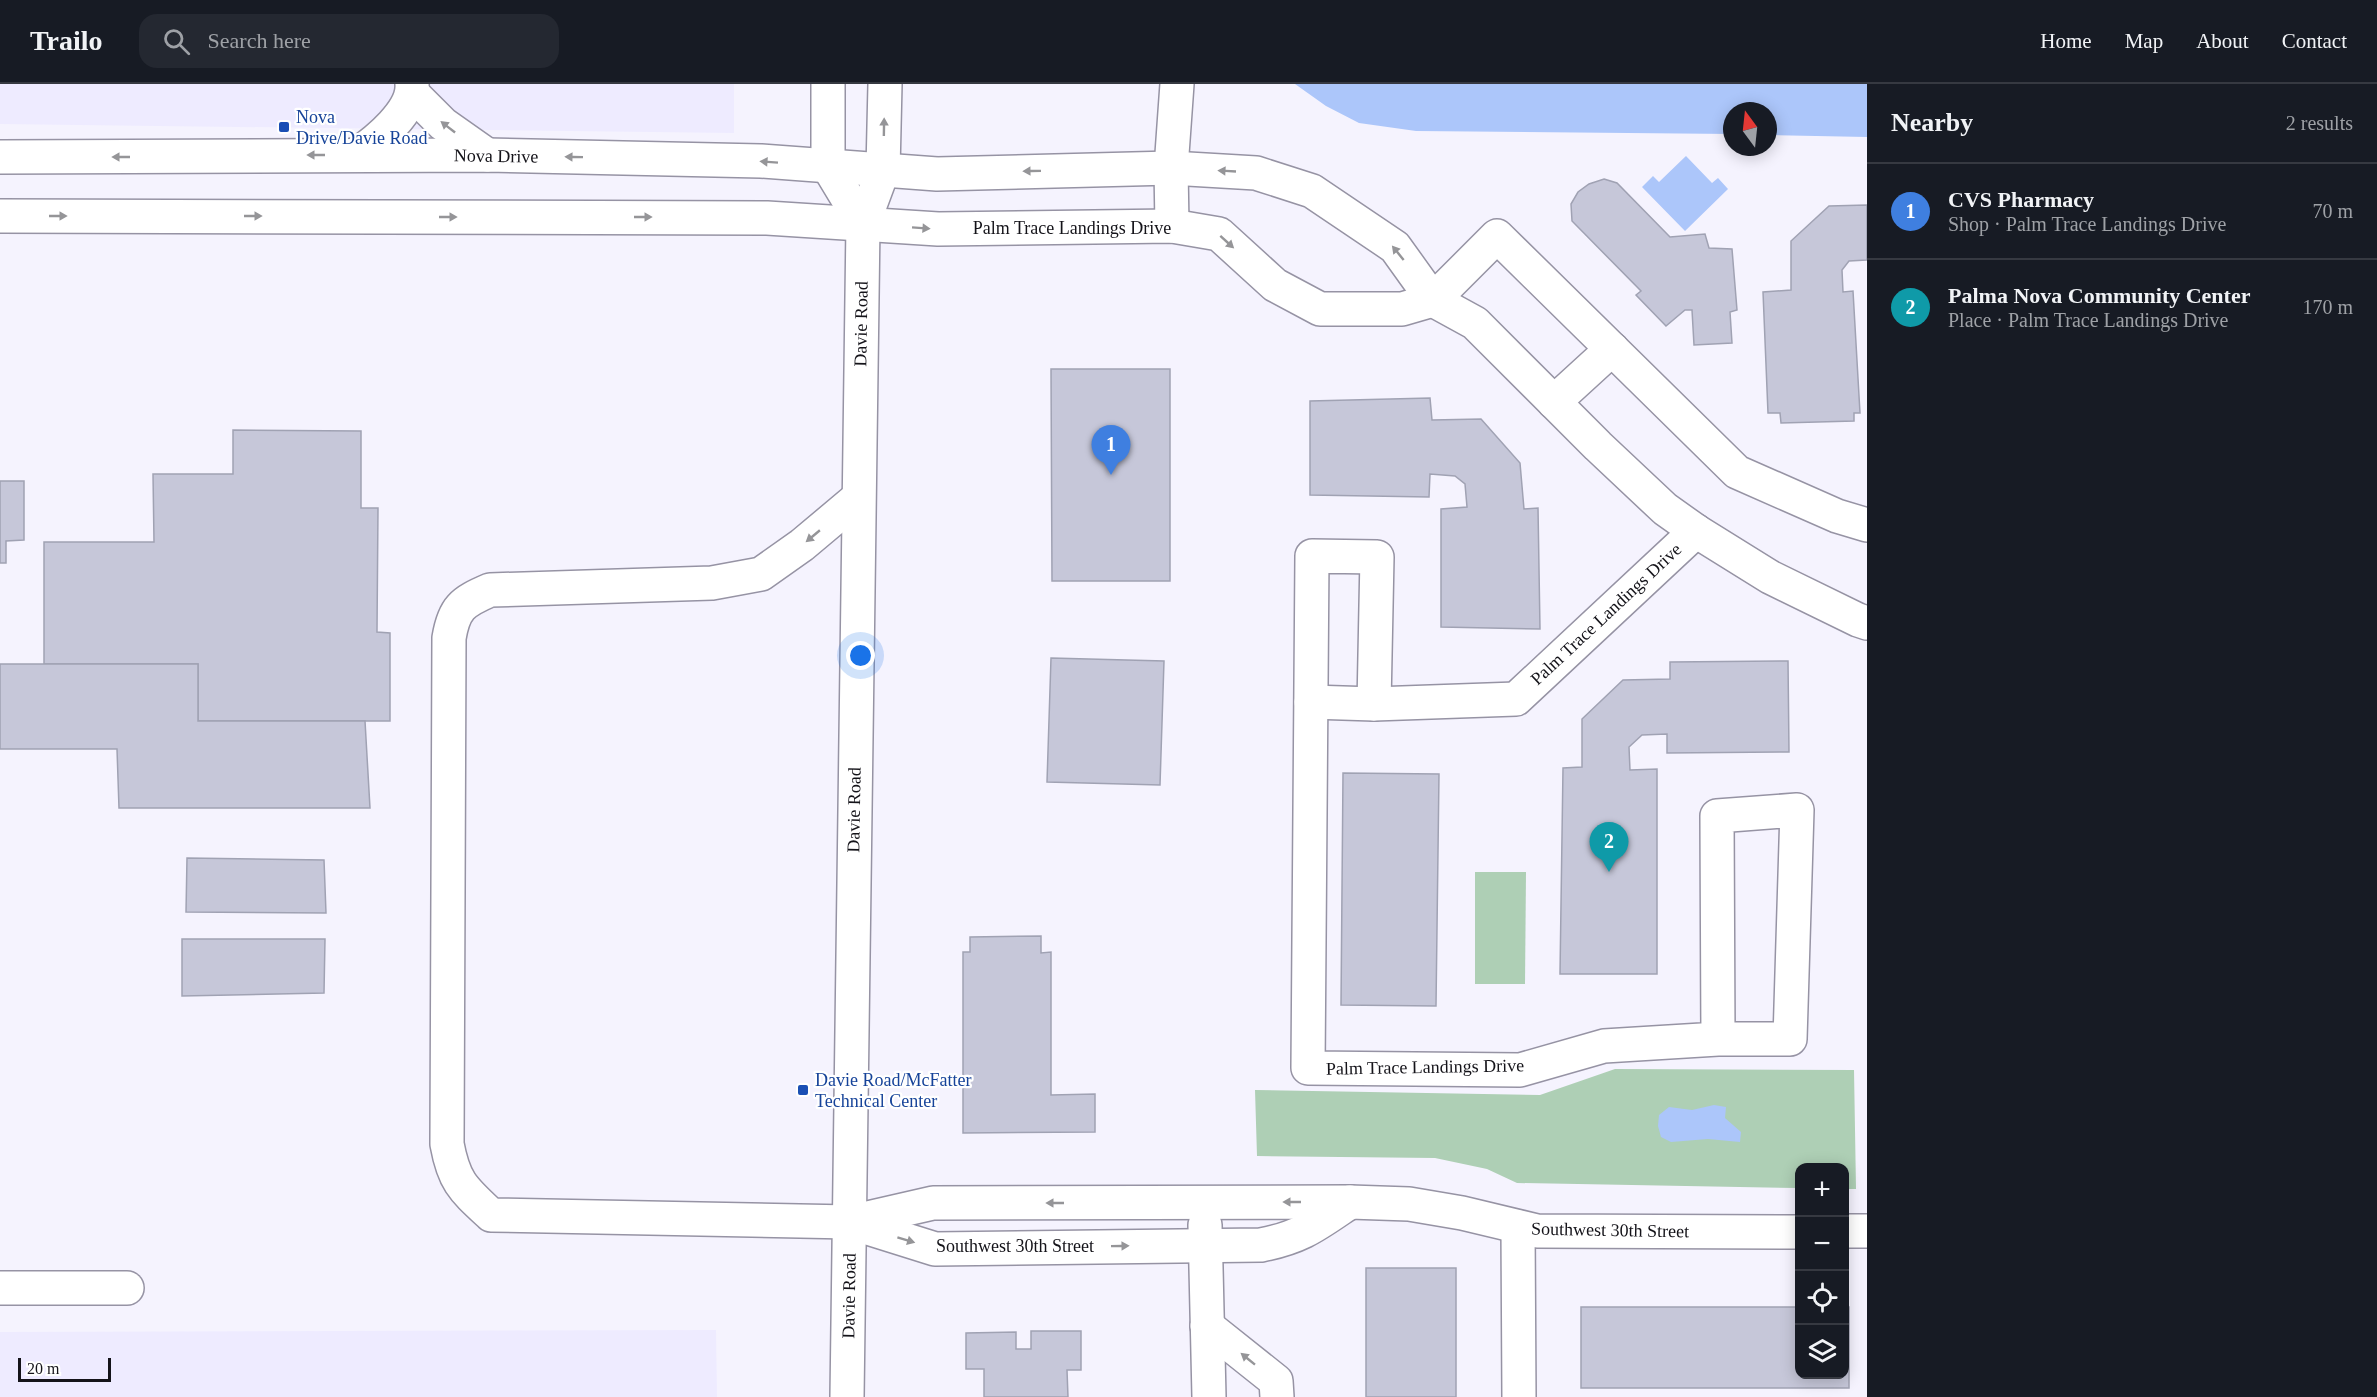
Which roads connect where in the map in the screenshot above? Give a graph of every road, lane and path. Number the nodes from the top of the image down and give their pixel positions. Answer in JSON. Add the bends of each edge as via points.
{"nodes":[{"id":1,"x":828,"y":84,"type":"edge"},
{"id":2,"x":885,"y":84,"type":"edge"},
{"id":3,"x":1177,"y":84,"type":"edge"},
{"id":4,"x":413,"y":89,"type":"edge"},
{"id":5,"x":356,"y":155,"type":"junction"},
{"id":6,"x":487,"y":155,"type":"junction"},
{"id":7,"x":0,"y":158,"type":"edge"},
{"id":8,"x":828,"y":166,"type":"junction"},
{"id":9,"x":1171,"y":168,"type":"junction"},
{"id":10,"x":883,"y":170,"type":"junction"},
{"id":11,"x":0,"y":216,"type":"edge"},
{"id":12,"x":863,"y":224,"type":"junction"},
{"id":13,"x":1172,"y":226,"type":"junction"},
{"id":14,"x":1433,"y":300,"type":"junction"},
{"id":15,"x":1612,"y":349,"type":"junction"},
{"id":16,"x":1554,"y":402,"type":"junction"},
{"id":17,"x":858,"y":498,"type":"junction"},
{"id":18,"x":1867,"y":525,"type":"edge"},
{"id":19,"x":1695,"y":531,"type":"junction"},
{"id":20,"x":1867,"y":622,"type":"edge"},
{"id":21,"x":1311,"y":702,"type":"junction"},
{"id":22,"x":1374,"y":704,"type":"junction"},
{"id":23,"x":1718,"y":1039,"type":"junction"},
{"id":24,"x":1205,"y":1202,"type":"junction"},
{"id":25,"x":1350,"y":1202,"type":"junction"},
{"id":26,"x":850,"y":1222,"type":"junction"},
{"id":27,"x":1518,"y":1227,"type":"junction"},
{"id":28,"x":1849,"y":1231,"type":"edge"},
{"id":29,"x":1867,"y":1231,"type":"edge"},
{"id":30,"x":1795,"y":1232,"type":"edge"},
{"id":31,"x":1206,"y":1245,"type":"junction"},
{"id":32,"x":0,"y":1288,"type":"edge"},
{"id":33,"x":127,"y":1288,"type":"dead end"},
{"id":34,"x":1207,"y":1326,"type":"junction"},
{"id":35,"x":847,"y":1397,"type":"edge"},
{"id":36,"x":1209,"y":1397,"type":"edge"},
{"id":37,"x":1277,"y":1397,"type":"edge"},
{"id":38,"x":1519,"y":1397,"type":"edge"}],
"edges":[{"from":1,"to":8,"type":"street"},
{"from":10,"to":2,"type":"street","name":"Davie Road","one_way":true},
{"from":3,"to":9,"type":"street"},
{"from":4,"to":5,"type":"street","via":[[388,129]]},
{"from":6,"to":4,"type":"street","one_way":true,"via":[[443,124]]},
{"from":5,"to":6,"type":"street","name":"Nova Drive"},
{"from":5,"to":7,"type":"street","name":"Nova Drive","one_way":true},
{"from":8,"to":6,"type":"street","name":"Nova Drive","one_way":true},
{"from":8,"to":10,"type":"street","name":"Nova Drive"},
{"from":8,"to":12,"type":"street"},
{"from":9,"to":10,"type":"street","name":"Palm Trace Landings Drive","one_way":true,"via":[[937,174]]},
{"from":9,"to":13,"type":"street"},
{"from":14,"to":9,"type":"street","name":"Palm Trace Landings Drive","one_way":true,"via":[[1395,247],[1312,191],[1256,173]]},
{"from":10,"to":12,"type":"street","name":"Davie Road"},
{"from":11,"to":12,"type":"street","one_way":true,"via":[[767,218]]},
{"from":12,"to":13,"type":"street","name":"Palm Trace Landings Drive","one_way":true,"via":[[938,229]]},
{"from":12,"to":17,"type":"street","name":"Davie Road"},
{"from":13,"to":14,"type":"street","name":"Palm Trace Landings Drive","one_way":true,"via":[[1219,234],[1275,285],[1320,309],[1402,309]]},
{"from":14,"to":15,"type":"street","via":[[1497,236]]},
{"from":14,"to":16,"type":"street","name":"Palm Trace Landings Drive","via":[[1475,323]]},
{"from":15,"to":16,"type":"street"},
{"from":15,"to":18,"type":"street","via":[[1737,472]]},
{"from":16,"to":19,"type":"street","name":"Palm Trace Landings Drive","via":[[1665,509]]},
{"from":17,"to":26,"type":"street","name":"Davie Road"},
{"from":17,"to":26,"type":"street","one_way":true,"via":[[761,574],[712,583],[490,590],[468,599],[453,616],[449,638],[447,1144],[452,1170],[467,1192],[491,1215]]},
{"from":19,"to":20,"type":"street","name":"Palm Trace Landings Drive","via":[[1770,577]]},
{"from":19,"to":22,"type":"street","name":"Palm Trace Landings Drive","via":[[1516,699]]},
{"from":21,"to":22,"type":"street","name":"Palm Trace Landings Drive"},
{"from":21,"to":22,"type":"street","name":"Palm Trace Landings Drive","via":[[1312,556],[1377,557]]},
{"from":21,"to":23,"type":"street","name":"Palm Trace Landings Drive","via":[[1308,1068],[1520,1070],[1604,1046]]},
{"from":23,"to":23,"type":"street","via":[[1717,816],[1797,810],[1790,1039]]},
{"from":25,"to":24,"type":"street","name":"Southwest 30th Street","one_way":true},
{"from":24,"to":26,"type":"street","name":"Southwest 30th Street","one_way":true,"via":[[933,1203]]},
{"from":24,"to":31,"type":"street"},
{"from":25,"to":27,"type":"street","name":"Southwest 30th Street","via":[[1409,1204]]},
{"from":25,"to":31,"type":"street","name":"Southwest 30th Street","via":[[1308,1232],[1287,1240],[1261,1245]]},
{"from":26,"to":31,"type":"street","name":"Southwest 30th Street","one_way":true,"via":[[935,1249]]},
{"from":26,"to":35,"type":"street","name":"Davie Road"},
{"from":27,"to":30,"type":"street","name":"Southwest 30th Street","via":[[1568,1232]]},
{"from":27,"to":38,"type":"street"},
{"from":28,"to":29,"type":"street"},
{"from":31,"to":34,"type":"street"},
{"from":32,"to":33,"type":"street"},
{"from":34,"to":36,"type":"street"},
{"from":37,"to":34,"type":"street","one_way":true,"via":[[1276,1382]]}]}
